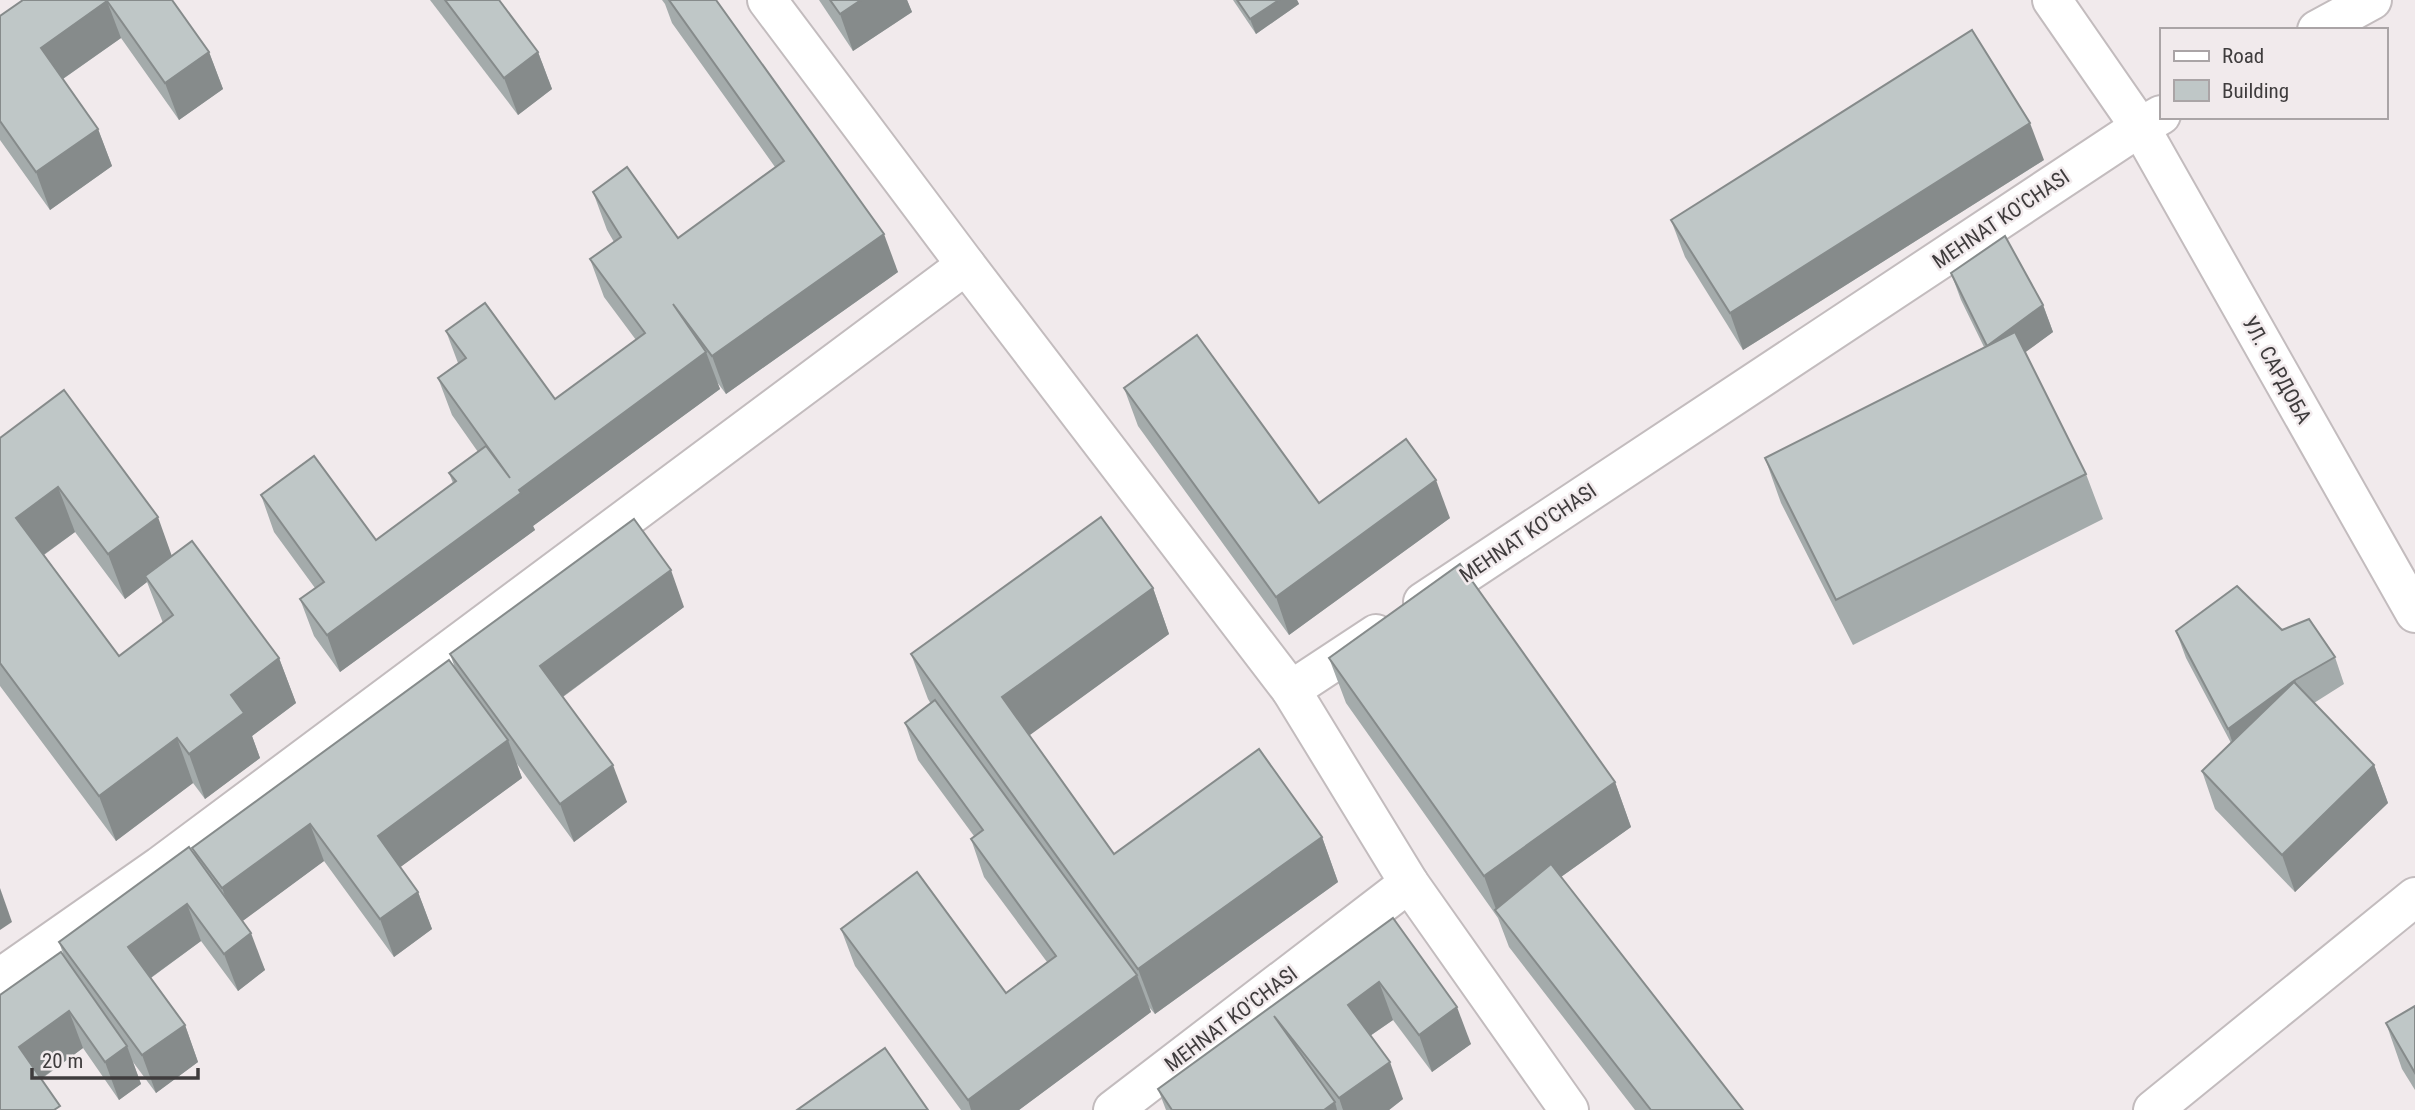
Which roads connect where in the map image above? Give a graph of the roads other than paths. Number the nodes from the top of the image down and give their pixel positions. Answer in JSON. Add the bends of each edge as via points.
{"nodes":[{"id":1,"x":767,"y":0,"type":"edge"},
{"id":2,"x":2052,"y":0,"type":"edge"},
{"id":3,"x":2372,"y":0,"type":"edge"},
{"id":4,"x":2321,"y":28,"type":"edge"},
{"id":5,"x":2151,"y":121,"type":"edge"},
{"id":6,"x":965,"y":265,"type":"junction"},
{"id":7,"x":2415,"y":613,"type":"edge"},
{"id":8,"x":1291,"y":690,"type":"junction"},
{"id":9,"x":1409,"y":883,"type":"junction"},
{"id":10,"x":2415,"y":897,"type":"edge"},
{"id":11,"x":0,"y":978,"type":"edge"},
{"id":12,"x":1113,"y":1110,"type":"edge"},
{"id":13,"x":1569,"y":1110,"type":"edge"},
{"id":14,"x":2153,"y":1110,"type":"edge"}],
"edges":[{"from":1,"to":6,"type":"street"},
{"from":2,"to":5,"type":"street","name":"УЛ. САРДОБА"},
{"from":3,"to":4,"type":"street"},
{"from":5,"to":7,"type":"street","name":"УЛ. САРДОБА"},
{"from":5,"to":8,"type":"street","name":"MEHNAT KO'CHASI"},
{"from":6,"to":8,"type":"street"},
{"from":6,"to":11,"type":"street","via":[[171,857]]},
{"from":8,"to":9,"type":"street"},
{"from":9,"to":12,"type":"street","name":"MEHNAT KO'CHASI"},
{"from":9,"to":13,"type":"street"},
{"from":10,"to":14,"type":"street"}]}
